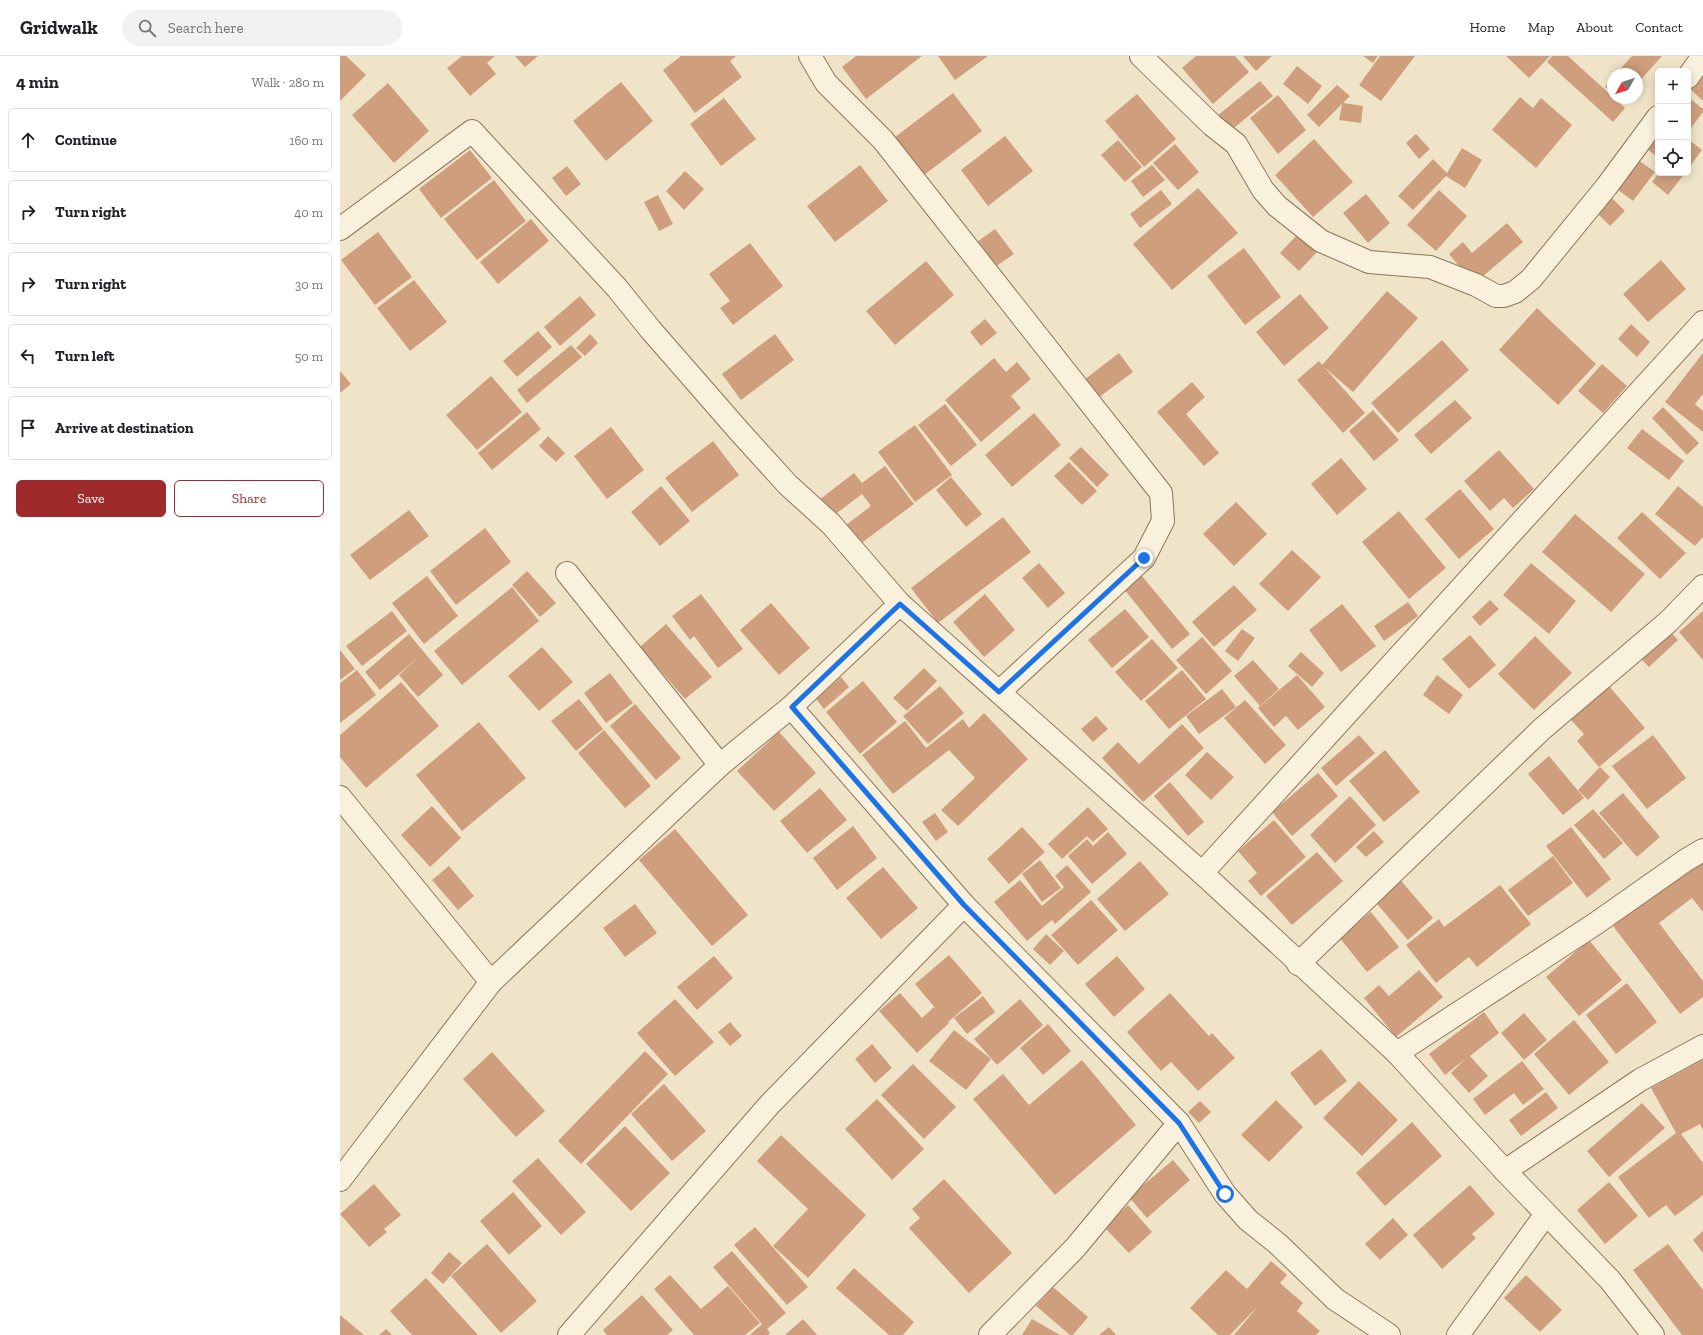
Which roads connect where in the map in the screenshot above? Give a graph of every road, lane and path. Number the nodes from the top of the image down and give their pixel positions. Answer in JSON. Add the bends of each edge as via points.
{"nodes":[{"id":1,"x":810,"y":56,"type":"edge"},
{"id":2,"x":1141,"y":56,"type":"edge"},
{"id":3,"x":1703,"y":56,"type":"edge"},
{"id":4,"x":1691,"y":73,"type":"edge"},
{"id":5,"x":1655,"y":121,"type":"edge"},
{"id":6,"x":340,"y":229,"type":"edge"},
{"id":7,"x":1703,"y":322,"type":"edge"},
{"id":8,"x":567,"y":573,"type":"dead end"},
{"id":9,"x":1703,"y":586,"type":"edge"},
{"id":10,"x":900,"y":604,"type":"junction"},
{"id":11,"x":999,"y":692,"type":"junction"},
{"id":12,"x":792,"y":707,"type":"junction"},
{"id":13,"x":720,"y":765,"type":"junction"},
{"id":14,"x":340,"y":797,"type":"edge"},
{"id":15,"x":1703,"y":850,"type":"edge"},
{"id":16,"x":1202,"y":873,"type":"junction"},
{"id":17,"x":964,"y":905,"type":"junction"},
{"id":18,"x":1298,"y":964,"type":"junction"},
{"id":19,"x":491,"y":982,"type":"junction"},
{"id":20,"x":1703,"y":1046,"type":"edge"},
{"id":21,"x":1397,"y":1053,"type":"junction"},
{"id":22,"x":1179,"y":1123,"type":"junction"},
{"id":23,"x":1505,"y":1171,"type":"junction"},
{"id":24,"x":340,"y":1180,"type":"edge"},
{"id":25,"x":1546,"y":1214,"type":"junction"},
{"id":26,"x":570,"y":1335,"type":"edge"},
{"id":27,"x":990,"y":1335,"type":"edge"},
{"id":28,"x":1389,"y":1335,"type":"edge"},
{"id":29,"x":1458,"y":1335,"type":"edge"},
{"id":30,"x":1653,"y":1335,"type":"edge"}],
"edges":[{"from":1,"to":11,"type":"street","via":[[826,83],[883,140],[1161,493],[1163,521],[1144,558]]},
{"from":2,"to":5,"type":"street","via":[[1236,144],[1264,190],[1277,206],[1321,241],[1369,262],[1430,266],[1496,296],[1515,292],[1531,278],[1607,186]]},
{"from":3,"to":4,"type":"street"},
{"from":6,"to":10,"type":"street","via":[[472,131],[617,288],[739,431],[788,485],[831,524]]},
{"from":7,"to":16,"type":"street"},
{"from":8,"to":13,"type":"street"},
{"from":9,"to":18,"type":"street","via":[[1668,622],[1542,729]]},
{"from":10,"to":11,"type":"street"},
{"from":10,"to":12,"type":"street"},
{"from":11,"to":16,"type":"street"},
{"from":12,"to":13,"type":"street"},
{"from":12,"to":17,"type":"street"},
{"from":13,"to":19,"type":"street"},
{"from":14,"to":19,"type":"street"},
{"from":15,"to":21,"type":"street"},
{"from":16,"to":18,"type":"street"},
{"from":17,"to":22,"type":"street"},
{"from":17,"to":26,"type":"street","via":[[770,1104]]},
{"from":18,"to":21,"type":"street"},
{"from":19,"to":24,"type":"street"},
{"from":20,"to":23,"type":"street","via":[[1640,1080]]},
{"from":21,"to":23,"type":"street"},
{"from":22,"to":27,"type":"street","via":[[1075,1248]]},
{"from":22,"to":28,"type":"street","via":[[1225,1194],[1248,1220],[1278,1244],[1335,1299]]},
{"from":23,"to":25,"type":"street"},
{"from":25,"to":29,"type":"street"},
{"from":25,"to":30,"type":"street","via":[[1610,1280]]}]}
